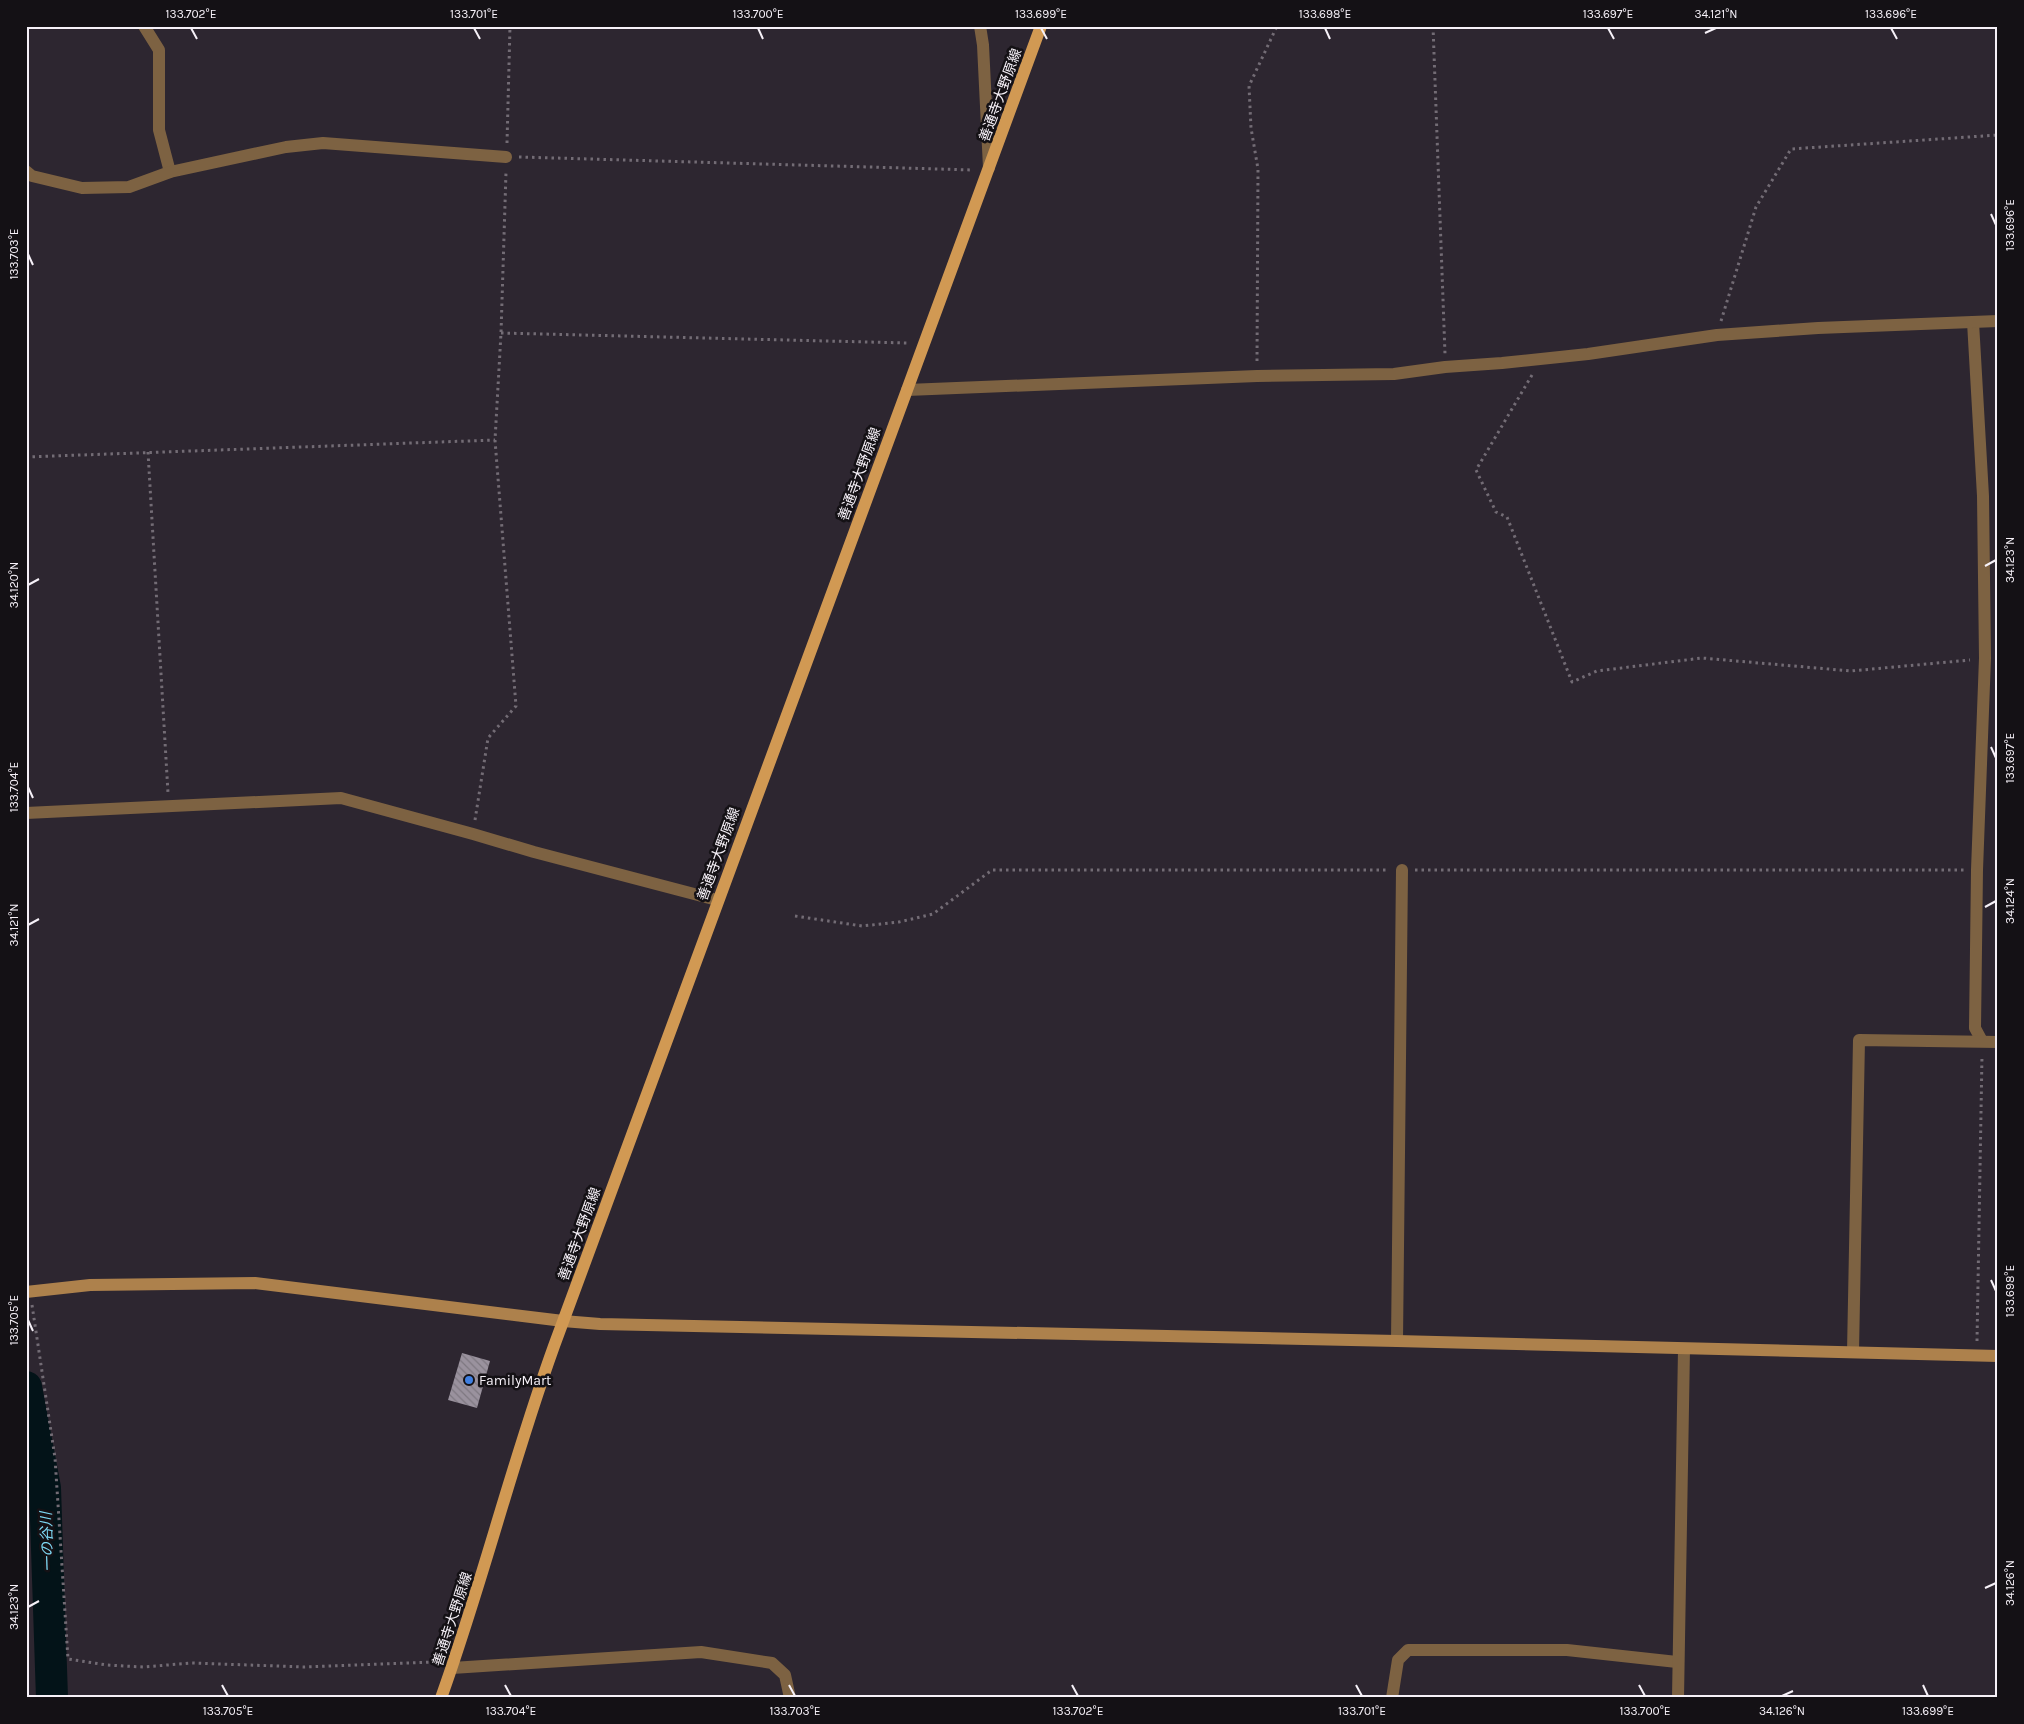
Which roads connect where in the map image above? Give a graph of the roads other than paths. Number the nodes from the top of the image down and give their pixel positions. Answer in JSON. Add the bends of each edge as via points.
{"nodes":[{"id":1,"x":144,"y":26,"type":"edge"},
{"id":2,"x":980,"y":26,"type":"edge"},
{"id":3,"x":1041,"y":26,"type":"edge"},
{"id":4,"x":506,"y":157,"type":"road end"},
{"id":5,"x":989,"y":170,"type":"junction"},
{"id":6,"x":26,"y":171,"type":"edge"},
{"id":7,"x":170,"y":172,"type":"junction"},
{"id":8,"x":1998,"y":321,"type":"edge"},
{"id":9,"x":1973,"y":322,"type":"junction"},
{"id":10,"x":907,"y":390,"type":"junction"},
{"id":11,"x":26,"y":813,"type":"edge"},
{"id":12,"x":1402,"y":870,"type":"road end"},
{"id":13,"x":716,"y":900,"type":"junction"},
{"id":14,"x":1982,"y":1042,"type":"junction"},
{"id":15,"x":1998,"y":1042,"type":"edge"},
{"id":16,"x":28,"y":1291,"type":"edge"},
{"id":17,"x":563,"y":1322,"type":"junction"},
{"id":18,"x":1396,"y":1341,"type":"junction"},
{"id":19,"x":1684,"y":1349,"type":"junction"},
{"id":20,"x":1853,"y":1352,"type":"junction"},
{"id":21,"x":1998,"y":1356,"type":"edge"},
{"id":22,"x":1677,"y":1662,"type":"junction"},
{"id":23,"x":452,"y":1668,"type":"junction"},
{"id":24,"x":441,"y":1698,"type":"edge"},
{"id":25,"x":790,"y":1698,"type":"edge"},
{"id":26,"x":1392,"y":1698,"type":"edge"},
{"id":27,"x":1678,"y":1698,"type":"edge"}],
"edges":[{"from":1,"to":7,"type":"street","via":[[159,50],[159,130]]},
{"from":2,"to":5,"type":"street"},
{"from":3,"to":5,"type":"main road","name":"善通寺大野原線"},
{"from":4,"to":7,"type":"street","via":[[323,143],[286,147]]},
{"from":5,"to":10,"type":"main road","name":"善通寺大野原線"},
{"from":6,"to":7,"type":"street","via":[[32,176],[82,188],[129,187]]},
{"from":8,"to":9,"type":"street"},
{"from":9,"to":10,"type":"street","via":[[1716,335],[1588,354],[1394,374]]},
{"from":9,"to":14,"type":"street","via":[[1983,496],[1985,658],[1975,1028]]},
{"from":10,"to":13,"type":"main road","name":"善通寺大野原線"},
{"from":11,"to":13,"type":"street","via":[[341,798]]},
{"from":12,"to":18,"type":"street"},
{"from":13,"to":17,"type":"main road","name":"善通寺大野原線"},
{"from":14,"to":15,"type":"street"},
{"from":14,"to":20,"type":"street","via":[[1859,1040]]},
{"from":16,"to":17,"type":"street","via":[[90,1285],[255,1283]]},
{"from":17,"to":18,"type":"street"},
{"from":17,"to":23,"type":"main road","name":"善通寺大野原線","via":[[520,1445]]},
{"from":18,"to":19,"type":"street"},
{"from":19,"to":20,"type":"street"},
{"from":19,"to":22,"type":"street"},
{"from":20,"to":21,"type":"street"},
{"from":22,"to":26,"type":"street","via":[[1567,1650],[1408,1650],[1398,1660]]},
{"from":22,"to":27,"type":"street"},
{"from":23,"to":24,"type":"main road","name":"善通寺大野原線"},
{"from":23,"to":25,"type":"street","via":[[700,1652],[772,1663],[785,1675]]}]}
